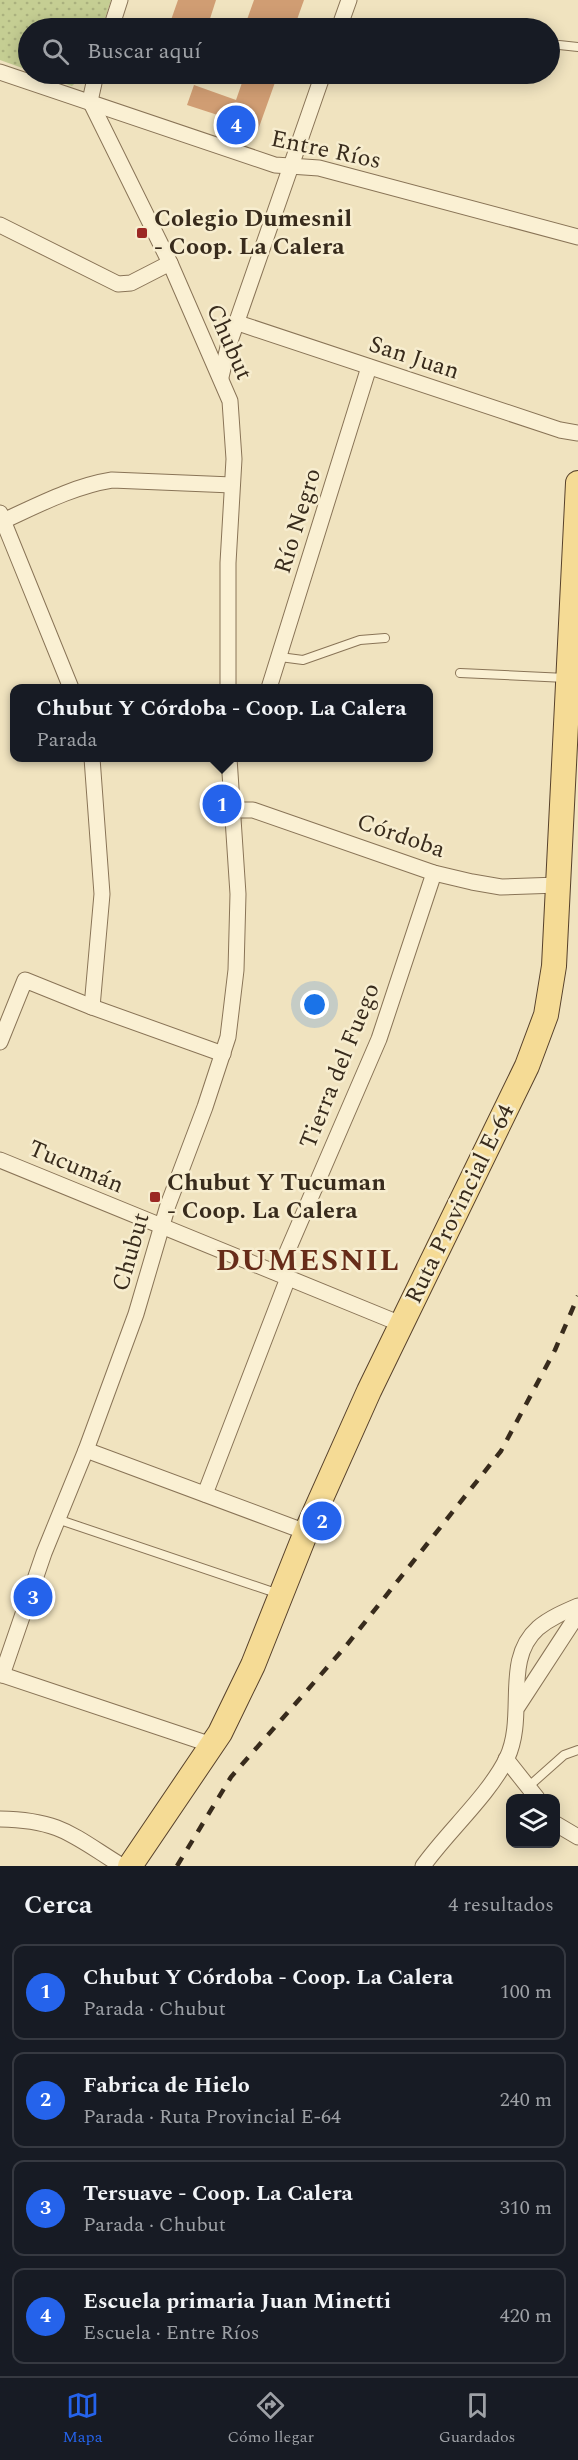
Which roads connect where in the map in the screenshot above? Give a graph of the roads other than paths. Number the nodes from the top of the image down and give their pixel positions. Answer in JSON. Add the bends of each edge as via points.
{"nodes":[{"id":1,"x":120,"y":0,"type":"edge"},
{"id":2,"x":349,"y":0,"type":"edge"},
{"id":3,"x":114,"y":18,"type":"edge"},
{"id":4,"x":343,"y":18,"type":"edge"},
{"id":5,"x":560,"y":45,"type":"edge"},
{"id":6,"x":578,"y":47,"type":"edge"},
{"id":7,"x":0,"y":72,"type":"edge"},
{"id":8,"x":18,"y":78,"type":"edge"},
{"id":9,"x":37,"y":84,"type":"edge"},
{"id":10,"x":94,"y":84,"type":"edge"},
{"id":11,"x":320,"y":84,"type":"edge"},
{"id":12,"x":90,"y":101,"type":"junction"},
{"id":13,"x":291,"y":167,"type":"junction"},
{"id":14,"x":0,"y":225,"type":"edge"},
{"id":15,"x":578,"y":237,"type":"edge"},
{"id":16,"x":170,"y":263,"type":"junction"},
{"id":17,"x":238,"y":323,"type":"junction"},
{"id":18,"x":369,"y":366,"type":"junction"},
{"id":19,"x":221,"y":377,"type":"junction"},
{"id":20,"x":578,"y":433,"type":"edge"},
{"id":21,"x":578,"y":483,"type":"edge"},
{"id":22,"x":232,"y":485,"type":"junction"},
{"id":23,"x":1,"y":517,"type":"edge"},
{"id":24,"x":385,"y":638,"type":"dead end"},
{"id":25,"x":280,"y":657,"type":"junction"},
{"id":26,"x":460,"y":673,"type":"dead end"},
{"id":27,"x":568,"y":678,"type":"junction"},
{"id":28,"x":69,"y":684,"type":"edge"},
{"id":29,"x":228,"y":684,"type":"edge"},
{"id":30,"x":270,"y":684,"type":"edge"},
{"id":31,"x":92,"y":762,"type":"edge"},
{"id":32,"x":234,"y":762,"type":"edge"},
{"id":33,"x":233,"y":810,"type":"junction"},
{"id":34,"x":434,"y":873,"type":"junction"},
{"id":35,"x":558,"y":885,"type":"junction"},
{"id":36,"x":92,"y":1007,"type":"junction"},
{"id":37,"x":0,"y":1042,"type":"edge"},
{"id":38,"x":224,"y":1054,"type":"junction"},
{"id":39,"x":0,"y":1160,"type":"edge"},
{"id":40,"x":162,"y":1228,"type":"junction"},
{"id":41,"x":283,"y":1276,"type":"junction"},
{"id":42,"x":401,"y":1324,"type":"junction"},
{"id":43,"x":86,"y":1450,"type":"junction"},
{"id":44,"x":205,"y":1494,"type":"junction"},
{"id":45,"x":57,"y":1518,"type":"junction"},
{"id":46,"x":306,"y":1532,"type":"junction"},
{"id":47,"x":280,"y":1594,"type":"junction"},
{"id":48,"x":578,"y":1606,"type":"edge"},
{"id":49,"x":578,"y":1614,"type":"edge"},
{"id":50,"x":1,"y":1674,"type":"edge"},
{"id":51,"x":518,"y":1706,"type":"junction"},
{"id":52,"x":212,"y":1745,"type":"junction"},
{"id":53,"x":578,"y":1750,"type":"edge"},
{"id":54,"x":506,"y":1759,"type":"junction"},
{"id":55,"x":532,"y":1793,"type":"edge"},
{"id":56,"x":0,"y":1819,"type":"edge"},
{"id":57,"x":560,"y":1827,"type":"edge"},
{"id":58,"x":578,"y":1837,"type":"edge"},
{"id":59,"x":122,"y":1866,"type":"edge"},
{"id":60,"x":130,"y":1866,"type":"edge"},
{"id":61,"x":423,"y":1866,"type":"edge"}],
"edges":[{"from":1,"to":3,"type":"street"},
{"from":2,"to":4,"type":"street"},
{"from":5,"to":6,"type":"lane"},
{"from":7,"to":8,"type":"street","name":"Entre Ríos"},
{"from":9,"to":12,"type":"street","name":"Entre Ríos"},
{"from":10,"to":12,"type":"street"},
{"from":11,"to":13,"type":"street"},
{"from":12,"to":13,"type":"street","name":"Entre Ríos"},
{"from":12,"to":16,"type":"street","name":"Chubut"},
{"from":13,"to":15,"type":"street","name":"Entre Ríos","via":[[319,168]]},
{"from":13,"to":17,"type":"street"},
{"from":14,"to":16,"type":"street","via":[[118,284],[131,283]]},
{"from":16,"to":19,"type":"street","name":"Chubut"},
{"from":17,"to":18,"type":"street","name":"San Juan"},
{"from":17,"to":19,"type":"street"},
{"from":18,"to":20,"type":"street","name":"San Juan"},
{"from":18,"to":25,"type":"street","name":"Río Negro"},
{"from":19,"to":22,"type":"street","name":"Chubut","via":[[232,414]]},
{"from":21,"to":27,"type":"main road","name":"Ruta Provincial E-64"},
{"from":22,"to":23,"type":"street","via":[[112,480]]},
{"from":22,"to":29,"type":"street","name":"Chubut"},
{"from":23,"to":28,"type":"street"},
{"from":24,"to":25,"type":"lane","via":[[360,640],[303,660]]},
{"from":25,"to":30,"type":"street","name":"Río Negro"},
{"from":26,"to":27,"type":"lane"},
{"from":27,"to":35,"type":"main road","name":"Ruta Provincial E-64"},
{"from":31,"to":36,"type":"street","via":[[102,894]]},
{"from":32,"to":33,"type":"street","name":"Chubut"},
{"from":33,"to":34,"type":"street","name":"Córdoba","via":[[253,810]]},
{"from":33,"to":38,"type":"street","name":"Chubut","via":[[237,947]]},
{"from":34,"to":35,"type":"street","name":"Córdoba","via":[[488,886]]},
{"from":34,"to":41,"type":"street","name":"Tierra del Fuego","via":[[379,1039]]},
{"from":35,"to":42,"type":"main road","name":"Ruta Provincial E-64","via":[[552,987],[539,1037]]},
{"from":36,"to":37,"type":"street","via":[[25,980]]},
{"from":36,"to":38,"type":"street"},
{"from":38,"to":40,"type":"street","name":"Chubut"},
{"from":39,"to":40,"type":"street","name":"Tucumán"},
{"from":40,"to":41,"type":"street","name":"Tucumán"},
{"from":40,"to":43,"type":"street","name":"Chubut","via":[[136,1314]]},
{"from":41,"to":42,"type":"street","name":"Tucumán"},
{"from":41,"to":44,"type":"street","name":"Tierra del Fuego"},
{"from":42,"to":46,"type":"main road","name":"Ruta Provincial E-64"},
{"from":43,"to":44,"type":"street"},
{"from":43,"to":45,"type":"street","name":"Chubut"},
{"from":44,"to":46,"type":"street"},
{"from":45,"to":47,"type":"lane"},
{"from":45,"to":50,"type":"street","name":"Chubut"},
{"from":46,"to":47,"type":"main road","name":"Ruta Provincial E-64"},
{"from":47,"to":52,"type":"main road","name":"Ruta Provincial E-64","via":[[253,1665]]},
{"from":48,"to":51,"type":"street","via":[[552,1618],[528,1640],[519,1658]]},
{"from":49,"to":51,"type":"street"},
{"from":50,"to":52,"type":"street"},
{"from":51,"to":54,"type":"street","via":[[513,1743]]},
{"from":52,"to":60,"type":"main road","name":"Ruta Provincial E-64"},
{"from":53,"to":55,"type":"lane","via":[[564,1755]]},
{"from":54,"to":55,"type":"street"},
{"from":54,"to":61,"type":"street"},
{"from":56,"to":59,"type":"street","via":[[39,1821],[66,1829]]},
{"from":57,"to":58,"type":"street"}]}
